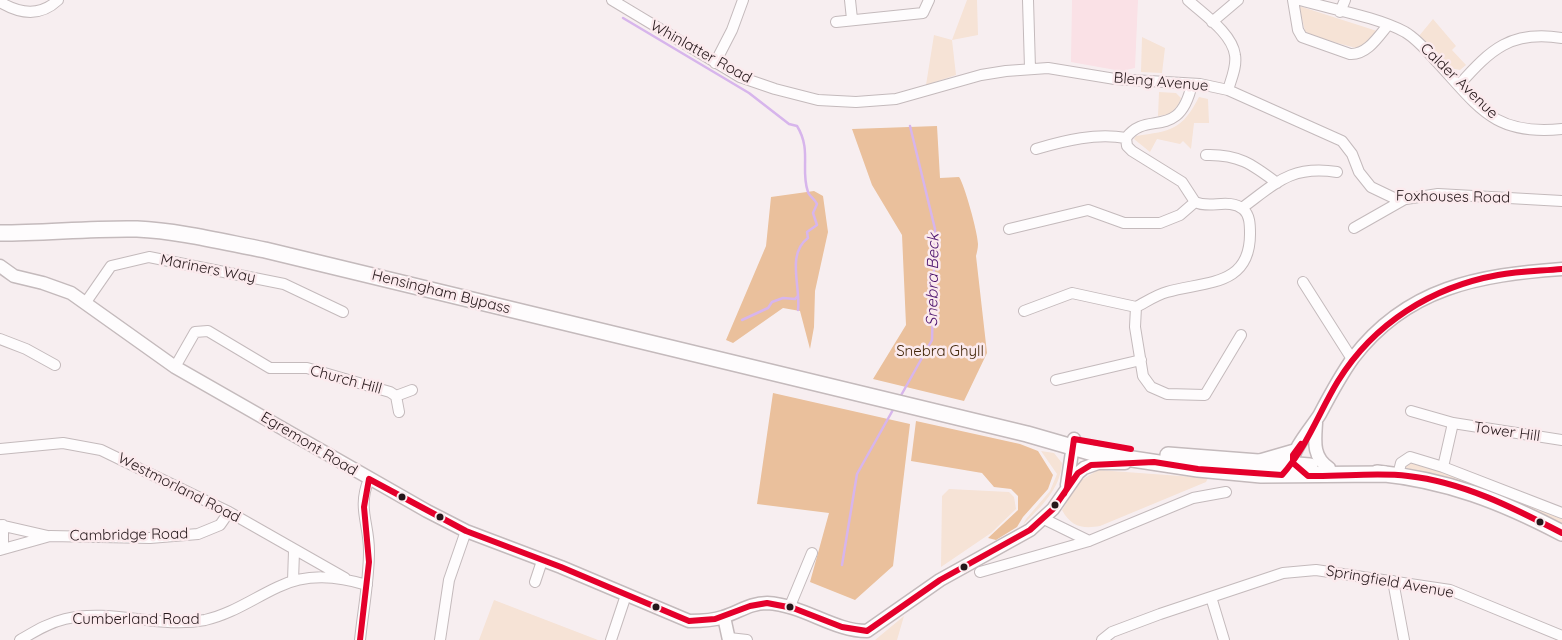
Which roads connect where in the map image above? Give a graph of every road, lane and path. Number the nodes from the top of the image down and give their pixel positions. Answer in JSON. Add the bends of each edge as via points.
{"nodes":[{"id":1,"x":58,"y":0,"type":"edge"},
{"id":2,"x":612,"y":0,"type":"edge"},
{"id":3,"x":743,"y":0,"type":"edge"},
{"id":4,"x":850,"y":0,"type":"edge"},
{"id":5,"x":929,"y":0,"type":"edge"},
{"id":6,"x":1028,"y":0,"type":"edge"},
{"id":7,"x":1188,"y":0,"type":"edge"},
{"id":8,"x":1238,"y":0,"type":"edge"},
{"id":9,"x":1293,"y":0,"type":"edge"},
{"id":10,"x":1300,"y":0,"type":"edge"},
{"id":11,"x":1345,"y":0,"type":"edge"},
{"id":12,"x":0,"y":2,"type":"edge"},
{"id":13,"x":1340,"y":12,"type":"junction"},
{"id":14,"x":852,"y":19,"type":"junction"},
{"id":15,"x":836,"y":22,"type":"dead end"},
{"id":16,"x":1212,"y":22,"type":"junction"},
{"id":17,"x":1388,"y":25,"type":"junction"},
{"id":18,"x":1562,"y":38,"type":"edge"},
{"id":19,"x":715,"y":63,"type":"junction"},
{"id":20,"x":1030,"y":68,"type":"junction"},
{"id":21,"x":1192,"y":84,"type":"junction"},
{"id":22,"x":1459,"y":85,"type":"junction"},
{"id":23,"x":1228,"y":90,"type":"junction"},
{"id":24,"x":1562,"y":129,"type":"edge"},
{"id":25,"x":1126,"y":138,"type":"junction"},
{"id":26,"x":1342,"y":141,"type":"joint"},
{"id":27,"x":1036,"y":148,"type":"dead end"},
{"id":28,"x":1206,"y":154,"type":"dead end"},
{"id":29,"x":1337,"y":172,"type":"dead end"},
{"id":30,"x":1277,"y":183,"type":"junction"},
{"id":31,"x":1406,"y":199,"type":"junction"},
{"id":32,"x":1562,"y":201,"type":"edge"},
{"id":33,"x":1195,"y":202,"type":"junction"},
{"id":34,"x":1242,"y":208,"type":"junction"},
{"id":35,"x":1354,"y":228,"type":"dead end"},
{"id":36,"x":1009,"y":229,"type":"dead end"},
{"id":37,"x":0,"y":233,"type":"edge"},
{"id":38,"x":26,"y":233,"type":"junction"},
{"id":39,"x":0,"y":245,"type":"edge"},
{"id":40,"x":0,"y":266,"type":"edge"},
{"id":41,"x":1562,"y":269,"type":"edge"},
{"id":42,"x":0,"y":278,"type":"edge"},
{"id":43,"x":20,"y":278,"type":"junction"},
{"id":44,"x":1302,"y":282,"type":"dead end"},
{"id":45,"x":86,"y":302,"type":"junction"},
{"id":46,"x":1136,"y":307,"type":"junction"},
{"id":47,"x":1024,"y":311,"type":"dead end"},
{"id":48,"x":343,"y":312,"type":"dead end"},
{"id":49,"x":1242,"y":335,"type":"dead end"},
{"id":50,"x":0,"y":340,"type":"edge"},
{"id":51,"x":1352,"y":359,"type":"junction"},
{"id":52,"x":1141,"y":360,"type":"junction"},
{"id":53,"x":55,"y":365,"type":"dead end"},
{"id":54,"x":175,"y":367,"type":"junction"},
{"id":55,"x":1056,"y":380,"type":"dead end"},
{"id":56,"x":412,"y":390,"type":"dead end"},
{"id":57,"x":396,"y":396,"type":"junction"},
{"id":58,"x":1411,"y":411,"type":"dead end"},
{"id":59,"x":399,"y":412,"type":"dead end"},
{"id":60,"x":1316,"y":420,"type":"junction"},
{"id":61,"x":1453,"y":423,"type":"junction"},
{"id":62,"x":1309,"y":433,"type":"junction"},
{"id":63,"x":1562,"y":440,"type":"edge"},
{"id":64,"x":1076,"y":446,"type":"junction"},
{"id":65,"x":0,"y":449,"type":"edge"},
{"id":66,"x":1296,"y":450,"type":"junction"},
{"id":67,"x":1154,"y":462,"type":"junction"},
{"id":68,"x":1255,"y":463,"type":"junction"},
{"id":69,"x":1290,"y":467,"type":"junction"},
{"id":70,"x":1442,"y":467,"type":"junction"},
{"id":71,"x":1329,"y":468,"type":"junction"},
{"id":72,"x":1078,"y":473,"type":"junction"},
{"id":73,"x":1392,"y":475,"type":"junction"},
{"id":74,"x":369,"y":479,"type":"junction"},
{"id":75,"x":1067,"y":488,"type":"junction"},
{"id":76,"x":1226,"y":492,"type":"dead end"},
{"id":77,"x":229,"y":512,"type":"junction"},
{"id":78,"x":1562,"y":514,"type":"edge"},
{"id":79,"x":1044,"y":518,"type":"junction"},
{"id":80,"x":2,"y":525,"type":"edge"},
{"id":81,"x":466,"y":531,"type":"junction"},
{"id":82,"x":1562,"y":533,"type":"edge"},
{"id":83,"x":50,"y":536,"type":"junction"},
{"id":84,"x":1089,"y":541,"type":"junction"},
{"id":85,"x":1,"y":550,"type":"edge"},
{"id":86,"x":294,"y":551,"type":"junction"},
{"id":87,"x":812,"y":553,"type":"dead end"},
{"id":88,"x":542,"y":561,"type":"junction"},
{"id":89,"x":980,"y":572,"type":"dead end"},
{"id":90,"x":345,"y":578,"type":"junction"},
{"id":91,"x":293,"y":581,"type":"junction"},
{"id":92,"x":1393,"y":581,"type":"junction"},
{"id":93,"x":535,"y":582,"type":"dead end"},
{"id":94,"x":367,"y":585,"type":"junction"},
{"id":95,"x":626,"y":595,"type":"junction"},
{"id":96,"x":1211,"y":597,"type":"junction"},
{"id":97,"x":790,"y":606,"type":"junction"},
{"id":98,"x":724,"y":617,"type":"junction"},
{"id":99,"x":1562,"y":636,"type":"edge"},
{"id":100,"x":729,"y":639,"type":"edge"},
{"id":101,"x":20,"y":640,"type":"edge"},
{"id":102,"x":360,"y":640,"type":"edge"},
{"id":103,"x":440,"y":640,"type":"edge"},
{"id":104,"x":611,"y":640,"type":"edge"},
{"id":105,"x":747,"y":640,"type":"edge"},
{"id":106,"x":1102,"y":640,"type":"edge"},
{"id":107,"x":1224,"y":640,"type":"edge"},
{"id":108,"x":1404,"y":640,"type":"edge"}],
"edges":[{"from":1,"to":12,"type":"street","via":[[37,12],[24,12]]},
{"from":2,"to":19,"type":"street","name":"Whinlatter Road"},
{"from":3,"to":19,"type":"street"},
{"from":4,"to":14,"type":"street"},
{"from":5,"to":14,"type":"street","via":[[923,13]]},
{"from":6,"to":20,"type":"street"},
{"from":7,"to":16,"type":"street"},
{"from":8,"to":16,"type":"street"},
{"from":9,"to":17,"type":"street","via":[[1302,37],[1350,54],[1365,50]]},
{"from":10,"to":13,"type":"street","name":"Calder Avenue"},
{"from":11,"to":13,"type":"street"},
{"from":13,"to":17,"type":"street","name":"Calder Avenue"},
{"from":14,"to":15,"type":"street"},
{"from":16,"to":23,"type":"street","via":[[1236,55]]},
{"from":17,"to":22,"type":"street","name":"Calder Avenue","via":[[1416,40]]},
{"from":18,"to":22,"type":"street","via":[[1532,36],[1511,40],[1482,58]]},
{"from":19,"to":20,"type":"street","name":"Whinlatter Road","via":[[740,77],[795,95],[856,102],[912,96],[974,77]]},
{"from":20,"to":21,"type":"street","name":"Bleng Avenue","via":[[1115,79]]},
{"from":21,"to":23,"type":"street","name":"Bleng Avenue"},
{"from":21,"to":25,"type":"street","via":[[1186,104],[1176,118],[1138,128]]},
{"from":22,"to":24,"type":"street","name":"Calder Avenue","via":[[1482,109],[1503,124],[1530,130]]},
{"from":23,"to":26,"type":"street","name":"Bleng Avenue"},
{"from":25,"to":27,"type":"street","via":[[1108,135],[1065,140]]},
{"from":25,"to":33,"type":"street","via":[[1132,152],[1182,182]]},
{"from":26,"to":31,"type":"street","name":"Foxhouses Road","via":[[1371,187],[1394,198]]},
{"from":28,"to":30,"type":"street","via":[[1226,154],[1253,165]]},
{"from":29,"to":30,"type":"street","via":[[1298,172]]},
{"from":30,"to":34,"type":"street"},
{"from":31,"to":32,"type":"street","name":"Foxhouses Road","via":[[1438,194]]},
{"from":31,"to":35,"type":"street"},
{"from":33,"to":34,"type":"street"},
{"from":33,"to":36,"type":"street","via":[[1180,215],[1160,224],[1124,223],[1088,210],[1022,231]]},
{"from":34,"to":46,"type":"street","via":[[1249,219],[1249,253],[1227,278],[1166,292]]},
{"from":37,"to":38,"type":"highway","name":"Hensingham Bypass"},
{"from":38,"to":39,"type":"highway","name":"Hensingham Bypass"},
{"from":38,"to":64,"type":"highway","name":"Hensingham Bypass","via":[[130,229],[194,236],[265,250]]},
{"from":40,"to":43,"type":"main road"},
{"from":41,"to":51,"type":"main road","via":[[1492,276],[1439,292],[1385,325]]},
{"from":42,"to":43,"type":"main road"},
{"from":43,"to":45,"type":"main road","name":"Egremont Road","via":[[62,289]]},
{"from":44,"to":51,"type":"street"},
{"from":45,"to":48,"type":"street","name":"Mariners Way","via":[[112,266],[148,257],[284,284]]},
{"from":45,"to":54,"type":"main road","name":"Egremont Road"},
{"from":46,"to":47,"type":"street","via":[[1072,293]]},
{"from":46,"to":52,"type":"street","via":[[1135,327]]},
{"from":49,"to":52,"type":"street","via":[[1205,395],[1167,394],[1151,387],[1143,376]]},
{"from":50,"to":53,"type":"street","via":[[26,349]]},
{"from":51,"to":60,"type":"main road"},
{"from":52,"to":55,"type":"street"},
{"from":54,"to":57,"type":"street","name":"Church Hill","via":[[195,332],[208,331],[270,368],[307,368]]},
{"from":54,"to":74,"type":"main road","name":"Egremont Road"},
{"from":56,"to":57,"type":"street","name":"Church Hill"},
{"from":57,"to":59,"type":"street","name":"Church Hill"},
{"from":58,"to":61,"type":"street","name":"Tower Hill"},
{"from":60,"to":62,"type":"main road"},
{"from":60,"to":71,"type":"main road","via":[[1316,451]]},
{"from":61,"to":63,"type":"street","name":"Tower Hill"},
{"from":61,"to":70,"type":"street","name":"Tower Hill"},
{"from":62,"to":66,"type":"main road"},
{"from":62,"to":69,"type":"main road"},
{"from":64,"to":67,"type":"highway"},
{"from":64,"to":68,"type":"highway"},
{"from":64,"to":72,"type":"main road"},
{"from":64,"to":75,"type":"main road"},
{"from":65,"to":77,"type":"street","name":"Westmorland Road","via":[[63,443],[101,450]]},
{"from":66,"to":68,"type":"main road"},
{"from":66,"to":69,"type":"main road"},
{"from":67,"to":69,"type":"highway","via":[[1206,470]]},
{"from":67,"to":72,"type":"main road","via":[[1098,463]]},
{"from":68,"to":69,"type":"highway"},
{"from":69,"to":71,"type":"highway"},
{"from":69,"to":73,"type":"highway","via":[[1308,476]]},
{"from":70,"to":73,"type":"street","via":[[1410,457]]},
{"from":70,"to":78,"type":"street"},
{"from":71,"to":73,"type":"highway"},
{"from":72,"to":75,"type":"main road","name":"Egremont Road"},
{"from":73,"to":82,"type":"highway","via":[[1478,494]]},
{"from":74,"to":81,"type":"main road","name":"Egremont Road"},
{"from":74,"to":94,"type":"street","via":[[362,512],[369,548]]},
{"from":75,"to":79,"type":"main road","name":"Egremont Road"},
{"from":76,"to":84,"type":"street","via":[[1193,498]]},
{"from":77,"to":83,"type":"street","name":"Cambridge Road","via":[[220,525],[198,534],[150,538]]},
{"from":77,"to":86,"type":"street","name":"Westmorland Road"},
{"from":79,"to":84,"type":"street"},
{"from":79,"to":97,"type":"main road","name":"Egremont Road","via":[[1010,543],[936,584],[867,631],[856,631]]},
{"from":80,"to":83,"type":"street","name":"Cambridge Road"},
{"from":80,"to":85,"type":"street"},
{"from":81,"to":88,"type":"main road","name":"Egremont Road"},
{"from":81,"to":103,"type":"street","via":[[449,580]]},
{"from":83,"to":85,"type":"street","name":"Cambridge Road"},
{"from":84,"to":89,"type":"street"},
{"from":86,"to":90,"type":"street","name":"Westmorland Road"},
{"from":86,"to":91,"type":"street"},
{"from":87,"to":97,"type":"street"},
{"from":88,"to":93,"type":"street"},
{"from":88,"to":95,"type":"main road","name":"Egremont Road"},
{"from":90,"to":91,"type":"street","name":"Cumberland Road"},
{"from":90,"to":94,"type":"street","name":"Cumberland Road"},
{"from":91,"to":101,"type":"street","name":"Cumberland Road","via":[[206,620],[185,622],[82,617],[48,624]]},
{"from":92,"to":96,"type":"street","name":"Springfield Avenue","via":[[1316,570],[1284,574]]},
{"from":92,"to":99,"type":"street","name":"Springfield Avenue","via":[[1450,590]]},
{"from":92,"to":108,"type":"street"},
{"from":94,"to":102,"type":"street"},
{"from":95,"to":98,"type":"main road","name":"Egremont Road","via":[[689,621]]},
{"from":95,"to":104,"type":"street"},
{"from":96,"to":106,"type":"street","name":"Springfield Avenue","via":[[1112,632]]},
{"from":96,"to":107,"type":"street"},
{"from":97,"to":98,"type":"main road","name":"Egremont Road","via":[[765,603],[743,607]]},
{"from":98,"to":100,"type":"main road"},
{"from":100,"to":105,"type":"street"}]}
